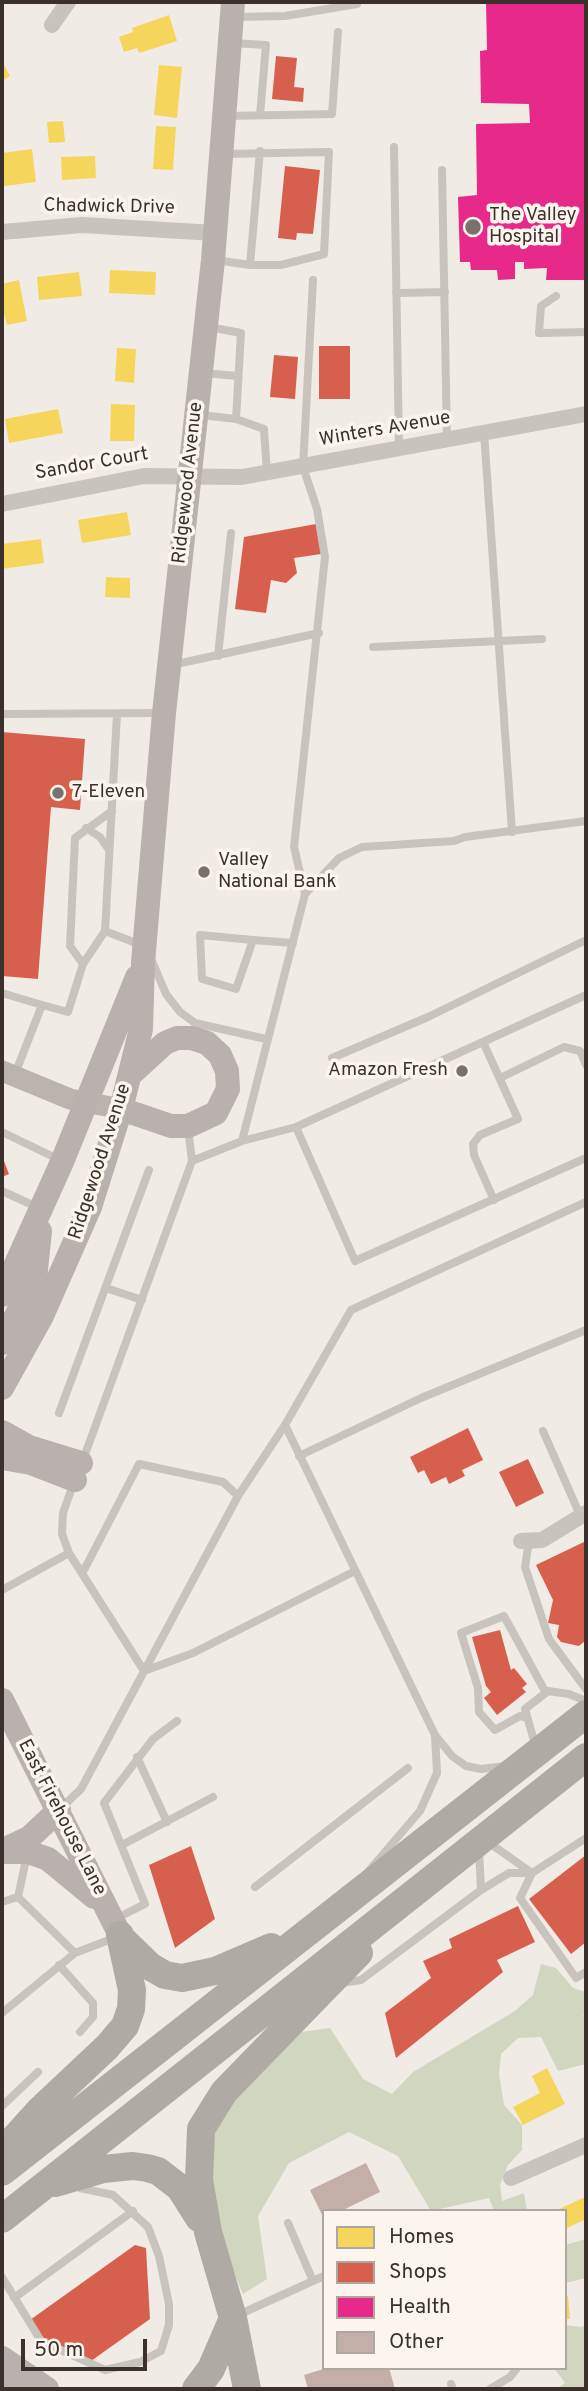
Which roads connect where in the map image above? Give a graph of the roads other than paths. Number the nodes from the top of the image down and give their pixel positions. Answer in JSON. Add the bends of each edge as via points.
{"nodes":[{"id":1,"x":68,"y":2,"type":"edge"},
{"id":2,"x":357,"y":4,"type":"dead end"},
{"id":3,"x":233,"y":9,"type":"edge"},
{"id":4,"x":52,"y":24,"type":"dead end"},
{"id":5,"x":338,"y":32,"type":"dead end"},
{"id":6,"x":232,"y":43,"type":"junction"},
{"id":7,"x":260,"y":115,"type":"junction"},
{"id":8,"x":226,"y":116,"type":"junction"},
{"id":9,"x":394,"y":148,"type":"dead end"},
{"id":10,"x":260,"y":151,"type":"junction"},
{"id":11,"x":223,"y":154,"type":"junction"},
{"id":12,"x":442,"y":170,"type":"dead end"},
{"id":13,"x":2,"y":232,"type":"edge"},
{"id":14,"x":215,"y":233,"type":"junction"},
{"id":15,"x":213,"y":260,"type":"junction"},
{"id":16,"x":250,"y":265,"type":"junction"},
{"id":17,"x":313,"y":280,"type":"dead end"},
{"id":18,"x":444,"y":292,"type":"junction"},
{"id":19,"x":396,"y":293,"type":"junction"},
{"id":20,"x":556,"y":296,"type":"dead end"},
{"id":21,"x":206,"y":326,"type":"junction"},
{"id":22,"x":586,"y":332,"type":"edge"},
{"id":23,"x":201,"y":373,"type":"junction"},
{"id":24,"x":238,"y":376,"type":"junction"},
{"id":25,"x":586,"y":414,"type":"edge"},
{"id":26,"x":197,"y":415,"type":"junction"},
{"id":27,"x":236,"y":419,"type":"junction"},
{"id":28,"x":484,"y":433,"type":"junction"},
{"id":29,"x":447,"y":440,"type":"junction"},
{"id":30,"x":399,"y":449,"type":"junction"},
{"id":31,"x":303,"y":467,"type":"junction"},
{"id":32,"x":267,"y":473,"type":"junction"},
{"id":33,"x":190,"y":476,"type":"junction"},
{"id":34,"x":2,"y":504,"type":"edge"},
{"id":35,"x":231,"y":533,"type":"dead end"},
{"id":36,"x":319,"y":632,"type":"junction"},
{"id":37,"x":541,"y":639,"type":"dead end"},
{"id":38,"x":497,"y":642,"type":"junction"},
{"id":39,"x":373,"y":647,"type":"dead end"},
{"id":40,"x":218,"y":656,"type":"junction"},
{"id":41,"x":169,"y":666,"type":"junction"},
{"id":42,"x":164,"y":713,"type":"junction"},
{"id":43,"x":2,"y":714,"type":"edge"},
{"id":44,"x":117,"y":714,"type":"junction"},
{"id":45,"x":112,"y":811,"type":"junction"},
{"id":46,"x":586,"y":821,"type":"edge"},
{"id":47,"x":86,"y":828,"type":"junction"},
{"id":48,"x":512,"y":832,"type":"junction"},
{"id":49,"x":109,"y":850,"type":"junction"},
{"id":50,"x":305,"y":894,"type":"junction"},
{"id":51,"x":105,"y":931,"type":"junction"},
{"id":52,"x":253,"y":940,"type":"junction"},
{"id":53,"x":586,"y":940,"type":"edge"},
{"id":54,"x":293,"y":943,"type":"junction"},
{"id":55,"x":144,"y":955,"type":"junction"},
{"id":56,"x":83,"y":964,"type":"junction"},
{"id":57,"x":2,"y":993,"type":"edge"},
{"id":58,"x":586,"y":995,"type":"edge"},
{"id":59,"x":42,"y":1005,"type":"junction"},
{"id":60,"x":266,"y":1040,"type":"junction"},
{"id":61,"x":483,"y":1042,"type":"junction"},
{"id":62,"x":332,"y":1058,"type":"dead end"},
{"id":63,"x":586,"y":1065,"type":"edge"},
{"id":64,"x":8,"y":1073,"type":"edge"},
{"id":65,"x":130,"y":1075,"type":"junction"},
{"id":66,"x":500,"y":1078,"type":"junction"},
{"id":67,"x":87,"y":1102,"type":"junction"},
{"id":68,"x":121,"y":1109,"type":"junction"},
{"id":69,"x":188,"y":1126,"type":"junction"},
{"id":70,"x":296,"y":1127,"type":"junction"},
{"id":71,"x":2,"y":1132,"type":"edge"},
{"id":72,"x":242,"y":1141,"type":"junction"},
{"id":73,"x":586,"y":1158,"type":"edge"},
{"id":74,"x":192,"y":1161,"type":"junction"},
{"id":75,"x":62,"y":1162,"type":"junction"},
{"id":76,"x":149,"y":1170,"type":"dead end"},
{"id":77,"x":2,"y":1192,"type":"edge"},
{"id":78,"x":494,"y":1200,"type":"junction"},
{"id":79,"x":586,"y":1202,"type":"edge"},
{"id":80,"x":42,"y":1209,"type":"junction"},
{"id":81,"x":106,"y":1288,"type":"junction"},
{"id":82,"x":2,"y":1295,"type":"edge"},
{"id":83,"x":142,"y":1300,"type":"junction"},
{"id":84,"x":586,"y":1330,"type":"edge"},
{"id":85,"x":2,"y":1343,"type":"edge"},
{"id":86,"x":2,"y":1388,"type":"edge"},
{"id":87,"x":59,"y":1413,"type":"dead end"},
{"id":88,"x":285,"y":1425,"type":"junction"},
{"id":89,"x":543,"y":1431,"type":"dead end"},
{"id":90,"x":2,"y":1432,"type":"edge"},
{"id":91,"x":299,"y":1455,"type":"junction"},
{"id":92,"x":2,"y":1458,"type":"edge"},
{"id":93,"x":78,"y":1471,"type":"junction"},
{"id":94,"x":238,"y":1496,"type":"junction"},
{"id":95,"x":583,"y":1514,"type":"edge"},
{"id":96,"x":525,"y":1541,"type":"joint"},
{"id":97,"x":69,"y":1553,"type":"junction"},
{"id":98,"x":355,"y":1571,"type":"junction"},
{"id":99,"x":83,"y":1572,"type":"junction"},
{"id":100,"x":2,"y":1590,"type":"edge"},
{"id":101,"x":144,"y":1671,"type":"junction"},
{"id":102,"x":583,"y":1675,"type":"edge"},
{"id":103,"x":586,"y":1689,"type":"edge"},
{"id":104,"x":546,"y":1693,"type":"junction"},
{"id":105,"x":586,"y":1701,"type":"edge"},
{"id":106,"x":4,"y":1704,"type":"edge"},
{"id":107,"x":586,"y":1714,"type":"edge"},
{"id":108,"x":527,"y":1718,"type":"junction"},
{"id":109,"x":177,"y":1721,"type":"dead end"},
{"id":110,"x":435,"y":1735,"type":"junction"},
{"id":111,"x":536,"y":1754,"type":"junction"},
{"id":112,"x":137,"y":1757,"type":"junction"},
{"id":113,"x":586,"y":1757,"type":"edge"},
{"id":114,"x":408,"y":1768,"type":"dead end"},
{"id":115,"x":213,"y":1797,"type":"dead end"},
{"id":116,"x":59,"y":1810,"type":"junction"},
{"id":117,"x":167,"y":1822,"type":"junction"},
{"id":118,"x":586,"y":1838,"type":"edge"},
{"id":119,"x":480,"y":1840,"type":"junction"},
{"id":120,"x":122,"y":1845,"type":"junction"},
{"id":121,"x":2,"y":1851,"type":"edge"},
{"id":122,"x":28,"y":1852,"type":"junction"},
{"id":123,"x":532,"y":1873,"type":"junction"},
{"id":124,"x":255,"y":1887,"type":"dead end"},
{"id":125,"x":481,"y":1890,"type":"junction"},
{"id":126,"x":357,"y":1893,"type":"junction"},
{"id":127,"x":18,"y":1897,"type":"junction"},
{"id":128,"x":2,"y":1902,"type":"edge"},
{"id":129,"x":400,"y":1906,"type":"junction"},
{"id":130,"x":114,"y":1923,"type":"junction"},
{"id":131,"x":312,"y":1928,"type":"junction"},
{"id":132,"x":75,"y":1954,"type":"junction"},
{"id":133,"x":59,"y":1965,"type":"junction"},
{"id":134,"x":586,"y":1972,"type":"edge"},
{"id":135,"x":331,"y":1984,"type":"junction"},
{"id":136,"x":2,"y":2013,"type":"edge"},
{"id":137,"x":80,"y":2032,"type":"dead end"},
{"id":138,"x":38,"y":2072,"type":"dead end"},
{"id":139,"x":2,"y":2106,"type":"edge"},
{"id":140,"x":586,"y":2145,"type":"edge"},
{"id":141,"x":2,"y":2152,"type":"edge"},
{"id":142,"x":2,"y":2172,"type":"edge"},
{"id":143,"x":510,"y":2178,"type":"dead end"},
{"id":144,"x":42,"y":2187,"type":"junction"},
{"id":145,"x":133,"y":2211,"type":"junction"},
{"id":146,"x":2,"y":2218,"type":"edge"},
{"id":147,"x":288,"y":2223,"type":"dead end"},
{"id":148,"x":208,"y":2232,"type":"junction"},
{"id":149,"x":2,"y":2277,"type":"edge"},
{"id":150,"x":322,"y":2277,"type":"edge"},
{"id":151,"x":313,"y":2281,"type":"junction"},
{"id":152,"x":14,"y":2298,"type":"junction"},
{"id":153,"x":233,"y":2318,"type":"junction"},
{"id":154,"x":2,"y":2358,"type":"edge"},
{"id":155,"x":515,"y":2370,"type":"edge"},
{"id":156,"x":2,"y":2381,"type":"edge"},
{"id":157,"x":13,"y":2389,"type":"edge"},
{"id":158,"x":47,"y":2389,"type":"edge"},
{"id":159,"x":196,"y":2389,"type":"edge"},
{"id":160,"x":247,"y":2389,"type":"edge"},
{"id":161,"x":261,"y":2389,"type":"edge"},
{"id":162,"x":489,"y":2389,"type":"edge"}],
"edges":[{"from":1,"to":4,"type":"street"},
{"from":2,"to":3,"type":"lane","via":[[285,16]]},
{"from":3,"to":6,"type":"main road","name":"Ridgewood Avenue"},
{"from":5,"to":7,"type":"lane","via":[[332,114]]},
{"from":6,"to":7,"type":"lane","via":[[266,45]]},
{"from":6,"to":8,"type":"main road","name":"Ridgewood Avenue"},
{"from":7,"to":8,"type":"lane"},
{"from":8,"to":11,"type":"main road","name":"Ridgewood Avenue"},
{"from":9,"to":19,"type":"lane"},
{"from":10,"to":11,"type":"lane"},
{"from":10,"to":16,"type":"lane"},
{"from":10,"to":16,"type":"lane","via":[[329,152],[324,254],[281,265]]},
{"from":11,"to":14,"type":"main road","name":"Ridgewood Avenue"},
{"from":12,"to":18,"type":"lane"},
{"from":13,"to":14,"type":"street","name":"Chadwick Drive","via":[[82,225]]},
{"from":14,"to":15,"type":"main road","name":"Ridgewood Avenue"},
{"from":15,"to":16,"type":"lane"},
{"from":15,"to":21,"type":"main road","name":"Ridgewood Avenue"},
{"from":17,"to":31,"type":"lane"},
{"from":18,"to":19,"type":"lane"},
{"from":18,"to":29,"type":"lane"},
{"from":19,"to":30,"type":"lane"},
{"from":20,"to":22,"type":"lane","via":[[541,306],[540,333]]},
{"from":21,"to":23,"type":"main road","name":"Ridgewood Avenue"},
{"from":21,"to":24,"type":"lane","via":[[241,333]]},
{"from":23,"to":24,"type":"lane"},
{"from":23,"to":26,"type":"main road","name":"Ridgewood Avenue"},
{"from":24,"to":27,"type":"lane"},
{"from":25,"to":28,"type":"street","name":"Winters Avenue"},
{"from":26,"to":27,"type":"lane"},
{"from":26,"to":33,"type":"main road","name":"Ridgewood Avenue"},
{"from":27,"to":32,"type":"lane","via":[[264,429]]},
{"from":28,"to":29,"type":"street","name":"Winters Avenue"},
{"from":28,"to":38,"type":"lane"},
{"from":29,"to":30,"type":"street","name":"Winters Avenue"},
{"from":30,"to":31,"type":"street","name":"Winters Avenue"},
{"from":31,"to":32,"type":"street","name":"Winters Avenue"},
{"from":31,"to":36,"type":"lane","via":[[317,509],[325,557]]},
{"from":32,"to":33,"type":"street","name":"Winters Avenue"},
{"from":33,"to":34,"type":"street","name":"Sandor Court","via":[[144,476]]},
{"from":33,"to":41,"type":"main road","name":"Ridgewood Avenue"},
{"from":35,"to":40,"type":"lane"},
{"from":36,"to":40,"type":"lane"},
{"from":36,"to":50,"type":"lane","via":[[294,847]]},
{"from":37,"to":38,"type":"lane"},
{"from":38,"to":39,"type":"lane"},
{"from":38,"to":48,"type":"lane"},
{"from":40,"to":41,"type":"lane"},
{"from":41,"to":42,"type":"main road","name":"Ridgewood Avenue"},
{"from":42,"to":44,"type":"lane"},
{"from":42,"to":55,"type":"main road","name":"Ridgewood Avenue"},
{"from":43,"to":44,"type":"lane"},
{"from":44,"to":45,"type":"lane"},
{"from":45,"to":47,"type":"lane"},
{"from":45,"to":49,"type":"lane"},
{"from":46,"to":48,"type":"lane"},
{"from":47,"to":49,"type":"lane"},
{"from":47,"to":56,"type":"lane","via":[[75,838],[70,946]]},
{"from":48,"to":50,"type":"lane","via":[[362,847],[339,858]]},
{"from":49,"to":51,"type":"lane"},
{"from":50,"to":54,"type":"lane"},
{"from":51,"to":55,"type":"lane"},
{"from":51,"to":56,"type":"lane"},
{"from":52,"to":52,"type":"lane","via":[[236,989],[202,979],[200,935]]},
{"from":52,"to":54,"type":"lane"},
{"from":53,"to":62,"type":"lane"},
{"from":54,"to":60,"type":"lane"},
{"from":55,"to":60,"type":"lane","via":[[166,994],[195,1023]]},
{"from":55,"to":65,"type":"main road","name":"Ridgewood Avenue","via":[[141,1029]]},
{"from":55,"to":67,"type":"main road","name":"Ridgewood Avenue"},
{"from":56,"to":59,"type":"lane","via":[[68,1012]]},
{"from":57,"to":59,"type":"lane"},
{"from":58,"to":61,"type":"lane"},
{"from":59,"to":64,"type":"lane"},
{"from":60,"to":72,"type":"lane"},
{"from":61,"to":66,"type":"lane"},
{"from":61,"to":70,"type":"lane"},
{"from":63,"to":66,"type":"lane","via":[[580,1051],[564,1047]]},
{"from":64,"to":67,"type":"street"},
{"from":65,"to":68,"type":"main road","name":"Ridgewood Avenue"},
{"from":65,"to":69,"type":"main road","via":[[170,1040],[192,1038],[215,1048],[227,1071],[225,1098],[210,1118]]},
{"from":66,"to":78,"type":"lane","via":[[518,1119],[480,1135],[473,1144]]},
{"from":67,"to":68,"type":"street"},
{"from":67,"to":75,"type":"main road","name":"Ridgewood Avenue"},
{"from":68,"to":69,"type":"main road","via":[[171,1126]]},
{"from":68,"to":86,"type":"main road","name":"Ridgewood Avenue","via":[[90,1207],[42,1316]]},
{"from":69,"to":74,"type":"lane"},
{"from":70,"to":72,"type":"lane"},
{"from":70,"to":78,"type":"lane","via":[[355,1261]]},
{"from":71,"to":75,"type":"lane"},
{"from":72,"to":74,"type":"lane"},
{"from":73,"to":78,"type":"lane"},
{"from":74,"to":83,"type":"lane"},
{"from":75,"to":80,"type":"main road","name":"Ridgewood Avenue"},
{"from":76,"to":81,"type":"lane"},
{"from":77,"to":80,"type":"lane"},
{"from":79,"to":88,"type":"lane","via":[[351,1310]]},
{"from":80,"to":82,"type":"main road","name":"Ridgewood Avenue"},
{"from":80,"to":85,"type":"main road","via":[[36,1279]]},
{"from":81,"to":83,"type":"lane"},
{"from":81,"to":87,"type":"lane"},
{"from":83,"to":93,"type":"lane"},
{"from":84,"to":91,"type":"lane","via":[[453,1384]]},
{"from":88,"to":91,"type":"lane"},
{"from":88,"to":94,"type":"lane"},
{"from":89,"to":95,"type":"lane"},
{"from":90,"to":93,"type":"main road"},
{"from":91,"to":98,"type":"lane"},
{"from":92,"to":93,"type":"main road"},
{"from":93,"to":97,"type":"lane","via":[[63,1513],[62,1534]]},
{"from":94,"to":99,"type":"lane","via":[[223,1482],[139,1464]]},
{"from":94,"to":101,"type":"lane"},
{"from":95,"to":96,"type":"street","via":[[542,1540]]},
{"from":96,"to":102,"type":"lane","via":[[525,1567],[549,1639]]},
{"from":97,"to":99,"type":"lane"},
{"from":97,"to":100,"type":"lane"},
{"from":98,"to":101,"type":"lane","via":[[193,1653]]},
{"from":98,"to":110,"type":"lane"},
{"from":99,"to":101,"type":"lane"},
{"from":101,"to":116,"type":"lane","via":[[81,1789]]},
{"from":102,"to":103,"type":"lane"},
{"from":104,"to":105,"type":"lane","via":[[569,1694]]},
{"from":104,"to":108,"type":"lane","via":[[525,1709]]},
{"from":104,"to":108,"type":"lane","via":[[504,1616],[461,1633],[478,1688],[479,1712],[495,1730],[520,1716]]},
{"from":106,"to":116,"type":"main road","name":"East Firehouse Lane"},
{"from":107,"to":111,"type":"highway"},
{"from":108,"to":111,"type":"lane"},
{"from":109,"to":112,"type":"lane"},
{"from":110,"to":111,"type":"lane","via":[[452,1756],[481,1769]]},
{"from":110,"to":126,"type":"lane","via":[[437,1773],[420,1811],[370,1865]]},
{"from":111,"to":126,"type":"highway"},
{"from":112,"to":117,"type":"lane"},
{"from":112,"to":120,"type":"lane","via":[[104,1803]]},
{"from":113,"to":119,"type":"highway"},
{"from":114,"to":124,"type":"lane"},
{"from":115,"to":117,"type":"lane"},
{"from":116,"to":121,"type":"main road","via":[[29,1838]]},
{"from":116,"to":130,"type":"main road","name":"East Firehouse Lane"},
{"from":117,"to":120,"type":"lane"},
{"from":118,"to":123,"type":"lane"},
{"from":119,"to":123,"type":"lane"},
{"from":119,"to":125,"type":"lane"},
{"from":119,"to":129,"type":"highway"},
{"from":120,"to":130,"type":"lane","via":[[145,1904]]},
{"from":121,"to":122,"type":"main road"},
{"from":122,"to":127,"type":"lane"},
{"from":122,"to":130,"type":"main road","via":[[65,1870]]},
{"from":123,"to":125,"type":"lane","via":[[509,1873]]},
{"from":123,"to":134,"type":"lane","via":[[520,1898],[576,1978]]},
{"from":125,"to":135,"type":"lane","via":[[361,1980]]},
{"from":126,"to":131,"type":"highway"},
{"from":127,"to":128,"type":"lane"},
{"from":127,"to":132,"type":"lane"},
{"from":129,"to":135,"type":"highway"},
{"from":129,"to":144,"type":"highway"},
{"from":130,"to":131,"type":"highway","via":[[130,1950],[158,1972],[190,1978]]},
{"from":130,"to":132,"type":"lane"},
{"from":130,"to":141,"type":"highway","via":[[132,1990],[125,2026]]},
{"from":131,"to":142,"type":"highway"},
{"from":132,"to":133,"type":"lane"},
{"from":133,"to":136,"type":"lane"},
{"from":133,"to":137,"type":"lane","via":[[93,2003],[93,2017]]},
{"from":135,"to":148,"type":"highway","via":[[224,2092],[205,2120],[197,2161]]},
{"from":138,"to":139,"type":"lane"},
{"from":140,"to":143,"type":"street"},
{"from":144,"to":145,"type":"lane","via":[[102,2191]]},
{"from":144,"to":146,"type":"highway"},
{"from":144,"to":148,"type":"highway","via":[[103,2169],[147,2168],[180,2188]]},
{"from":145,"to":152,"type":"lane"},
{"from":145,"to":152,"type":"lane","via":[[148,2227],[169,2304],[169,2325],[161,2350],[139,2362],[105,2370],[41,2341]]},
{"from":147,"to":151,"type":"lane"},
{"from":148,"to":153,"type":"highway"},
{"from":149,"to":152,"type":"lane"},
{"from":150,"to":151,"type":"lane"},
{"from":151,"to":153,"type":"lane"},
{"from":153,"to":159,"type":"highway","via":[[211,2369]]},
{"from":153,"to":160,"type":"highway"},
{"from":153,"to":161,"type":"highway"},
{"from":154,"to":158,"type":"main road"},
{"from":155,"to":162,"type":"lane"},
{"from":156,"to":157,"type":"main road"}]}
